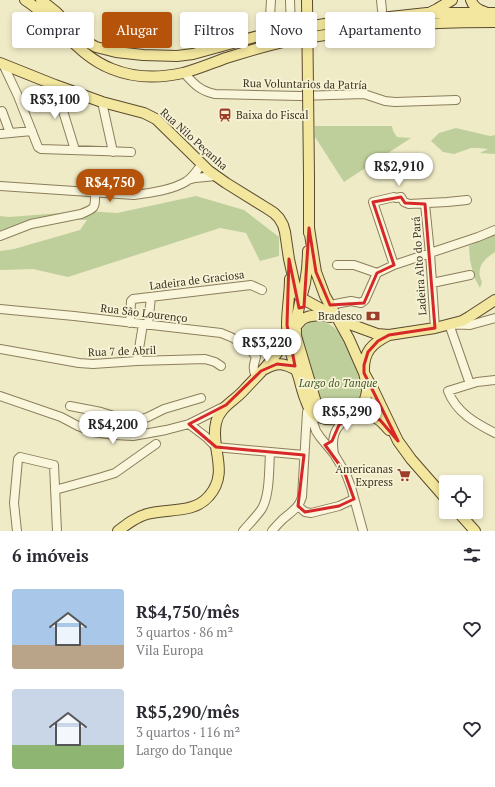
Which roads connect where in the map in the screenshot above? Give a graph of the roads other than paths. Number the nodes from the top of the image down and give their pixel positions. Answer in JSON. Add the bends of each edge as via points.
{"nodes":[{"id":1,"x":25,"y":0,"type":"edge"},
{"id":2,"x":41,"y":0,"type":"edge"},
{"id":3,"x":271,"y":0,"type":"edge"},
{"id":4,"x":290,"y":0,"type":"edge"},
{"id":5,"x":307,"y":0,"type":"edge"},
{"id":6,"x":381,"y":0,"type":"edge"},
{"id":7,"x":452,"y":0,"type":"edge"},
{"id":8,"x":455,"y":0,"type":"edge"},
{"id":9,"x":470,"y":0,"type":"edge"},
{"id":10,"x":382,"y":10,"type":"dead end"},
{"id":11,"x":270,"y":12,"type":"edge"},
{"id":12,"x":290,"y":12,"type":"edge"},
{"id":13,"x":430,"y":12,"type":"edge"},
{"id":14,"x":435,"y":13,"type":"edge"},
{"id":15,"x":457,"y":13,"type":"junction"},
{"id":16,"x":492,"y":13,"type":"edge"},
{"id":17,"x":495,"y":22,"type":"edge"},
{"id":18,"x":464,"y":23,"type":"junction"},
{"id":19,"x":256,"y":37,"type":"edge"},
{"id":20,"x":126,"y":54,"type":"junction"},
{"id":21,"x":177,"y":56,"type":"junction"},
{"id":22,"x":1,"y":65,"type":"edge"},
{"id":23,"x":126,"y":73,"type":"junction"},
{"id":24,"x":179,"y":74,"type":"junction"},
{"id":25,"x":55,"y":85,"type":"junction"},
{"id":26,"x":456,"y":100,"type":"dead end"},
{"id":27,"x":102,"y":102,"type":"junction"},
{"id":28,"x":2,"y":111,"type":"dead end"},
{"id":29,"x":32,"y":131,"type":"junction"},
{"id":30,"x":10,"y":133,"type":"junction"},
{"id":31,"x":0,"y":134,"type":"edge"},
{"id":32,"x":75,"y":150,"type":"junction"},
{"id":33,"x":113,"y":152,"type":"junction"},
{"id":34,"x":131,"y":152,"type":"dead end"},
{"id":35,"x":202,"y":164,"type":"junction"},
{"id":36,"x":216,"y":176,"type":"junction"},
{"id":37,"x":187,"y":181,"type":"junction"},
{"id":38,"x":0,"y":186,"type":"edge"},
{"id":39,"x":94,"y":192,"type":"junction"},
{"id":40,"x":467,"y":200,"type":"dead end"},
{"id":41,"x":425,"y":204,"type":"junction"},
{"id":42,"x":309,"y":228,"type":"junction"},
{"id":43,"x":495,"y":230,"type":"edge"},
{"id":44,"x":0,"y":236,"type":"edge"},
{"id":45,"x":430,"y":252,"type":"junction"},
{"id":46,"x":289,"y":259,"type":"junction"},
{"id":47,"x":337,"y":265,"type":"dead end"},
{"id":48,"x":394,"y":265,"type":"junction"},
{"id":49,"x":378,"y":273,"type":"junction"},
{"id":50,"x":470,"y":275,"type":"dead end"},
{"id":51,"x":432,"y":283,"type":"junction"},
{"id":52,"x":262,"y":290,"type":"dead end"},
{"id":53,"x":150,"y":297,"type":"junction"},
{"id":54,"x":301,"y":298,"type":"junction"},
{"id":55,"x":495,"y":300,"type":"edge"},
{"id":56,"x":330,"y":305,"type":"junction"},
{"id":57,"x":0,"y":309,"type":"edge"},
{"id":58,"x":338,"y":319,"type":"junction"},
{"id":59,"x":494,"y":321,"type":"edge"},
{"id":60,"x":130,"y":322,"type":"junction"},
{"id":61,"x":146,"y":324,"type":"junction"},
{"id":62,"x":449,"y":324,"type":"junction"},
{"id":63,"x":296,"y":328,"type":"junction"},
{"id":64,"x":435,"y":328,"type":"junction"},
{"id":65,"x":389,"y":335,"type":"junction"},
{"id":66,"x":288,"y":339,"type":"junction"},
{"id":67,"x":0,"y":349,"type":"edge"},
{"id":68,"x":278,"y":352,"type":"junction"},
{"id":69,"x":137,"y":361,"type":"junction"},
{"id":70,"x":281,"y":364,"type":"junction"},
{"id":71,"x":221,"y":366,"type":"dead end"},
{"id":72,"x":296,"y":370,"type":"junction"},
{"id":73,"x":364,"y":373,"type":"junction"},
{"id":74,"x":259,"y":374,"type":"junction"},
{"id":75,"x":495,"y":380,"type":"edge"},
{"id":76,"x":470,"y":384,"type":"junction"},
{"id":77,"x":0,"y":396,"type":"edge"},
{"id":78,"x":201,"y":398,"type":"dead end"},
{"id":79,"x":306,"y":402,"type":"junction"},
{"id":80,"x":226,"y":405,"type":"junction"},
{"id":81,"x":70,"y":406,"type":"dead end"},
{"id":82,"x":361,"y":412,"type":"junction"},
{"id":83,"x":330,"y":419,"type":"junction"},
{"id":84,"x":189,"y":424,"type":"junction"},
{"id":85,"x":495,"y":433,"type":"edge"},
{"id":86,"x":320,"y":438,"type":"junction"},
{"id":87,"x":398,"y":441,"type":"junction"},
{"id":88,"x":305,"y":443,"type":"junction"},
{"id":89,"x":329,"y":443,"type":"junction"},
{"id":90,"x":156,"y":444,"type":"dead end"},
{"id":91,"x":216,"y":447,"type":"junction"},
{"id":92,"x":270,"y":452,"type":"junction"},
{"id":93,"x":304,"y":455,"type":"junction"},
{"id":94,"x":55,"y":490,"type":"junction"},
{"id":95,"x":439,"y":491,"type":"edge"},
{"id":96,"x":354,"y":499,"type":"junction"},
{"id":97,"x":298,"y":506,"type":"junction"},
{"id":98,"x":464,"y":519,"type":"edge"},
{"id":99,"x":17,"y":531,"type":"edge"},
{"id":100,"x":57,"y":531,"type":"edge"},
{"id":101,"x":118,"y":531,"type":"edge"},
{"id":102,"x":243,"y":531,"type":"edge"},
{"id":103,"x":272,"y":531,"type":"edge"},
{"id":104,"x":363,"y":531,"type":"edge"},
{"id":105,"x":475,"y":531,"type":"edge"}],
"edges":[{"from":1,"to":23,"type":"main road","via":[[48,17],[86,55],[104,66]]},
{"from":2,"to":20,"type":"main road","via":[[87,42]]},
{"from":3,"to":11,"type":"street"},
{"from":4,"to":12,"type":"street"},
{"from":5,"to":42,"type":"main road","bridge":true},
{"from":6,"to":10,"type":"street"},
{"from":7,"to":13,"type":"main road"},
{"from":8,"to":15,"type":"main road"},
{"from":9,"to":16,"type":"main road","via":[[480,11]]},
{"from":14,"to":15,"type":"main road"},
{"from":15,"to":16,"type":"main road"},
{"from":15,"to":18,"type":"main road"},
{"from":17,"to":18,"type":"main road"},
{"from":18,"to":24,"type":"main road","via":[[403,26],[294,40],[250,50]]},
{"from":19,"to":21,"type":"main road"},
{"from":20,"to":21,"type":"main road"},
{"from":20,"to":23,"type":"main road","via":[[120,63]]},
{"from":21,"to":24,"type":"main road","via":[[181,61]]},
{"from":22,"to":25,"type":"main road","name":"Rua Nilo Peçanha"},
{"from":22,"to":29,"type":"street","via":[[18,96]]},
{"from":23,"to":24,"type":"main road","via":[[152,76]]},
{"from":24,"to":26,"type":"street","name":"Rua Voluntarios da Patría","via":[[199,88],[216,94],[364,94],[391,102]]},
{"from":25,"to":27,"type":"main road","name":"Rua Nilo Peçanha"},
{"from":25,"to":32,"type":"street"},
{"from":27,"to":33,"type":"street"},
{"from":27,"to":35,"type":"main road","name":"Rua Nilo Peçanha","via":[[144,113],[156,119]]},
{"from":28,"to":30,"type":"street"},
{"from":29,"to":30,"type":"street"},
{"from":29,"to":32,"type":"street","via":[[41,150]]},
{"from":30,"to":31,"type":"street"},
{"from":32,"to":33,"type":"street"},
{"from":33,"to":34,"type":"street"},
{"from":35,"to":36,"type":"main road","name":"Rua Nilo Peçanha"},
{"from":35,"to":37,"type":"street"},
{"from":36,"to":37,"type":"street"},
{"from":36,"to":46,"type":"main road","name":"Rua Nilo Peçanha","via":[[274,213],[283,225]]},
{"from":37,"to":39,"type":"street","via":[[145,194]]},
{"from":38,"to":39,"type":"street"},
{"from":39,"to":44,"type":"street","via":[[94,206],[88,211],[31,224]]},
{"from":40,"to":41,"type":"street"},
{"from":41,"to":45,"type":"street","name":"Ladeira Alto do Pará"},
{"from":41,"to":48,"type":"street","via":[[406,204],[401,197],[373,202]]},
{"from":42,"to":54,"type":"main road","via":[[307,271]]},
{"from":42,"to":56,"type":"main road","via":[[316,272]]},
{"from":43,"to":45,"type":"street"},
{"from":45,"to":48,"type":"street"},
{"from":45,"to":51,"type":"street","name":"Ladeira Alto do Pará"},
{"from":46,"to":54,"type":"main road","name":"Rua Nilo Peçanha","via":[[297,293]]},
{"from":46,"to":66,"type":"main road","name":"Rua Nilo Peçanha"},
{"from":47,"to":49,"type":"street","via":[[354,265]]},
{"from":48,"to":49,"type":"street"},
{"from":49,"to":56,"type":"street","via":[[363,302],[351,301]]},
{"from":50,"to":51,"type":"street"},
{"from":51,"to":64,"type":"street","name":"Ladeira Alto do Pará"},
{"from":52,"to":53,"type":"street","name":"Ladeira de Graciosa","via":[[251,285]]},
{"from":53,"to":60,"type":"street","name":"Ladeira de Graciosa","via":[[133,298]]},
{"from":53,"to":61,"type":"street"},
{"from":54,"to":58,"type":"main road"},
{"from":54,"to":63,"type":"main road"},
{"from":55,"to":62,"type":"main road","via":[[462,321]]},
{"from":56,"to":58,"type":"main road"},
{"from":57,"to":60,"type":"street","name":"Rua São Lourenço"},
{"from":58,"to":63,"type":"main road","via":[[316,316],[303,320]]},
{"from":58,"to":65,"type":"main road","via":[[370,332]]},
{"from":58,"to":73,"type":"main road"},
{"from":59,"to":62,"type":"street","via":[[470,325]]},
{"from":60,"to":61,"type":"street","name":"Rua São Lourenço"},
{"from":61,"to":69,"type":"street"},
{"from":61,"to":74,"type":"street","name":"Rua São Lourenço","via":[[229,336],[255,355],[253,369]]},
{"from":62,"to":64,"type":"main road"},
{"from":62,"to":76,"type":"street"},
{"from":63,"to":66,"type":"main road"},
{"from":63,"to":83,"type":"main road","via":[[315,399],[321,411]]},
{"from":64,"to":65,"type":"main road"},
{"from":65,"to":73,"type":"main road","via":[[371,347]]},
{"from":66,"to":68,"type":"main road"},
{"from":66,"to":72,"type":"main road"},
{"from":67,"to":69,"type":"street","name":"Rua 7 de Abril","via":[[79,363]]},
{"from":68,"to":70,"type":"main road","via":[[277,359]]},
{"from":68,"to":74,"type":"main road"},
{"from":69,"to":71,"type":"street","name":"Rua 7 de Abril","via":[[205,359]]},
{"from":70,"to":72,"type":"main road"},
{"from":70,"to":74,"type":"main road","via":[[270,366]]},
{"from":72,"to":79,"type":"main road"},
{"from":73,"to":82,"type":"main road","via":[[367,391]]},
{"from":73,"to":87,"type":"main road"},
{"from":74,"to":80,"type":"main road"},
{"from":75,"to":76,"type":"street"},
{"from":76,"to":85,"type":"street","via":[[448,391],[453,402],[464,414]]},
{"from":77,"to":84,"type":"street","via":[[61,417],[94,432],[114,435],[148,434]]},
{"from":78,"to":81,"type":"street","via":[[164,409],[139,420]]},
{"from":79,"to":83,"type":"main road","via":[[314,414]]},
{"from":79,"to":86,"type":"street"},
{"from":79,"to":88,"type":"street"},
{"from":80,"to":84,"type":"street"},
{"from":80,"to":91,"type":"main road","via":[[215,423]]},
{"from":82,"to":83,"type":"main road"},
{"from":82,"to":87,"type":"main road","via":[[380,420]]},
{"from":82,"to":89,"type":"street","via":[[339,425]]},
{"from":84,"to":91,"type":"street"},
{"from":86,"to":88,"type":"street"},
{"from":86,"to":89,"type":"street"},
{"from":87,"to":95,"type":"main road"},
{"from":88,"to":93,"type":"street"},
{"from":89,"to":96,"type":"street","via":[[346,474]]},
{"from":90,"to":94,"type":"street","via":[[115,472]]},
{"from":91,"to":92,"type":"street"},
{"from":91,"to":101,"type":"main road","via":[[219,477],[214,490],[205,500],[193,507],[139,517]]},
{"from":92,"to":93,"type":"street"},
{"from":92,"to":102,"type":"street","via":[[266,501],[262,510]]},
{"from":93,"to":97,"type":"street","via":[[302,497]]},
{"from":94,"to":99,"type":"street","via":[[52,464],[20,457],[18,459],[14,495]]},
{"from":94,"to":100,"type":"street"},
{"from":96,"to":97,"type":"street","via":[[339,506],[311,513]]},
{"from":96,"to":104,"type":"street"},
{"from":97,"to":103,"type":"street"},
{"from":98,"to":105,"type":"main road"}]}
